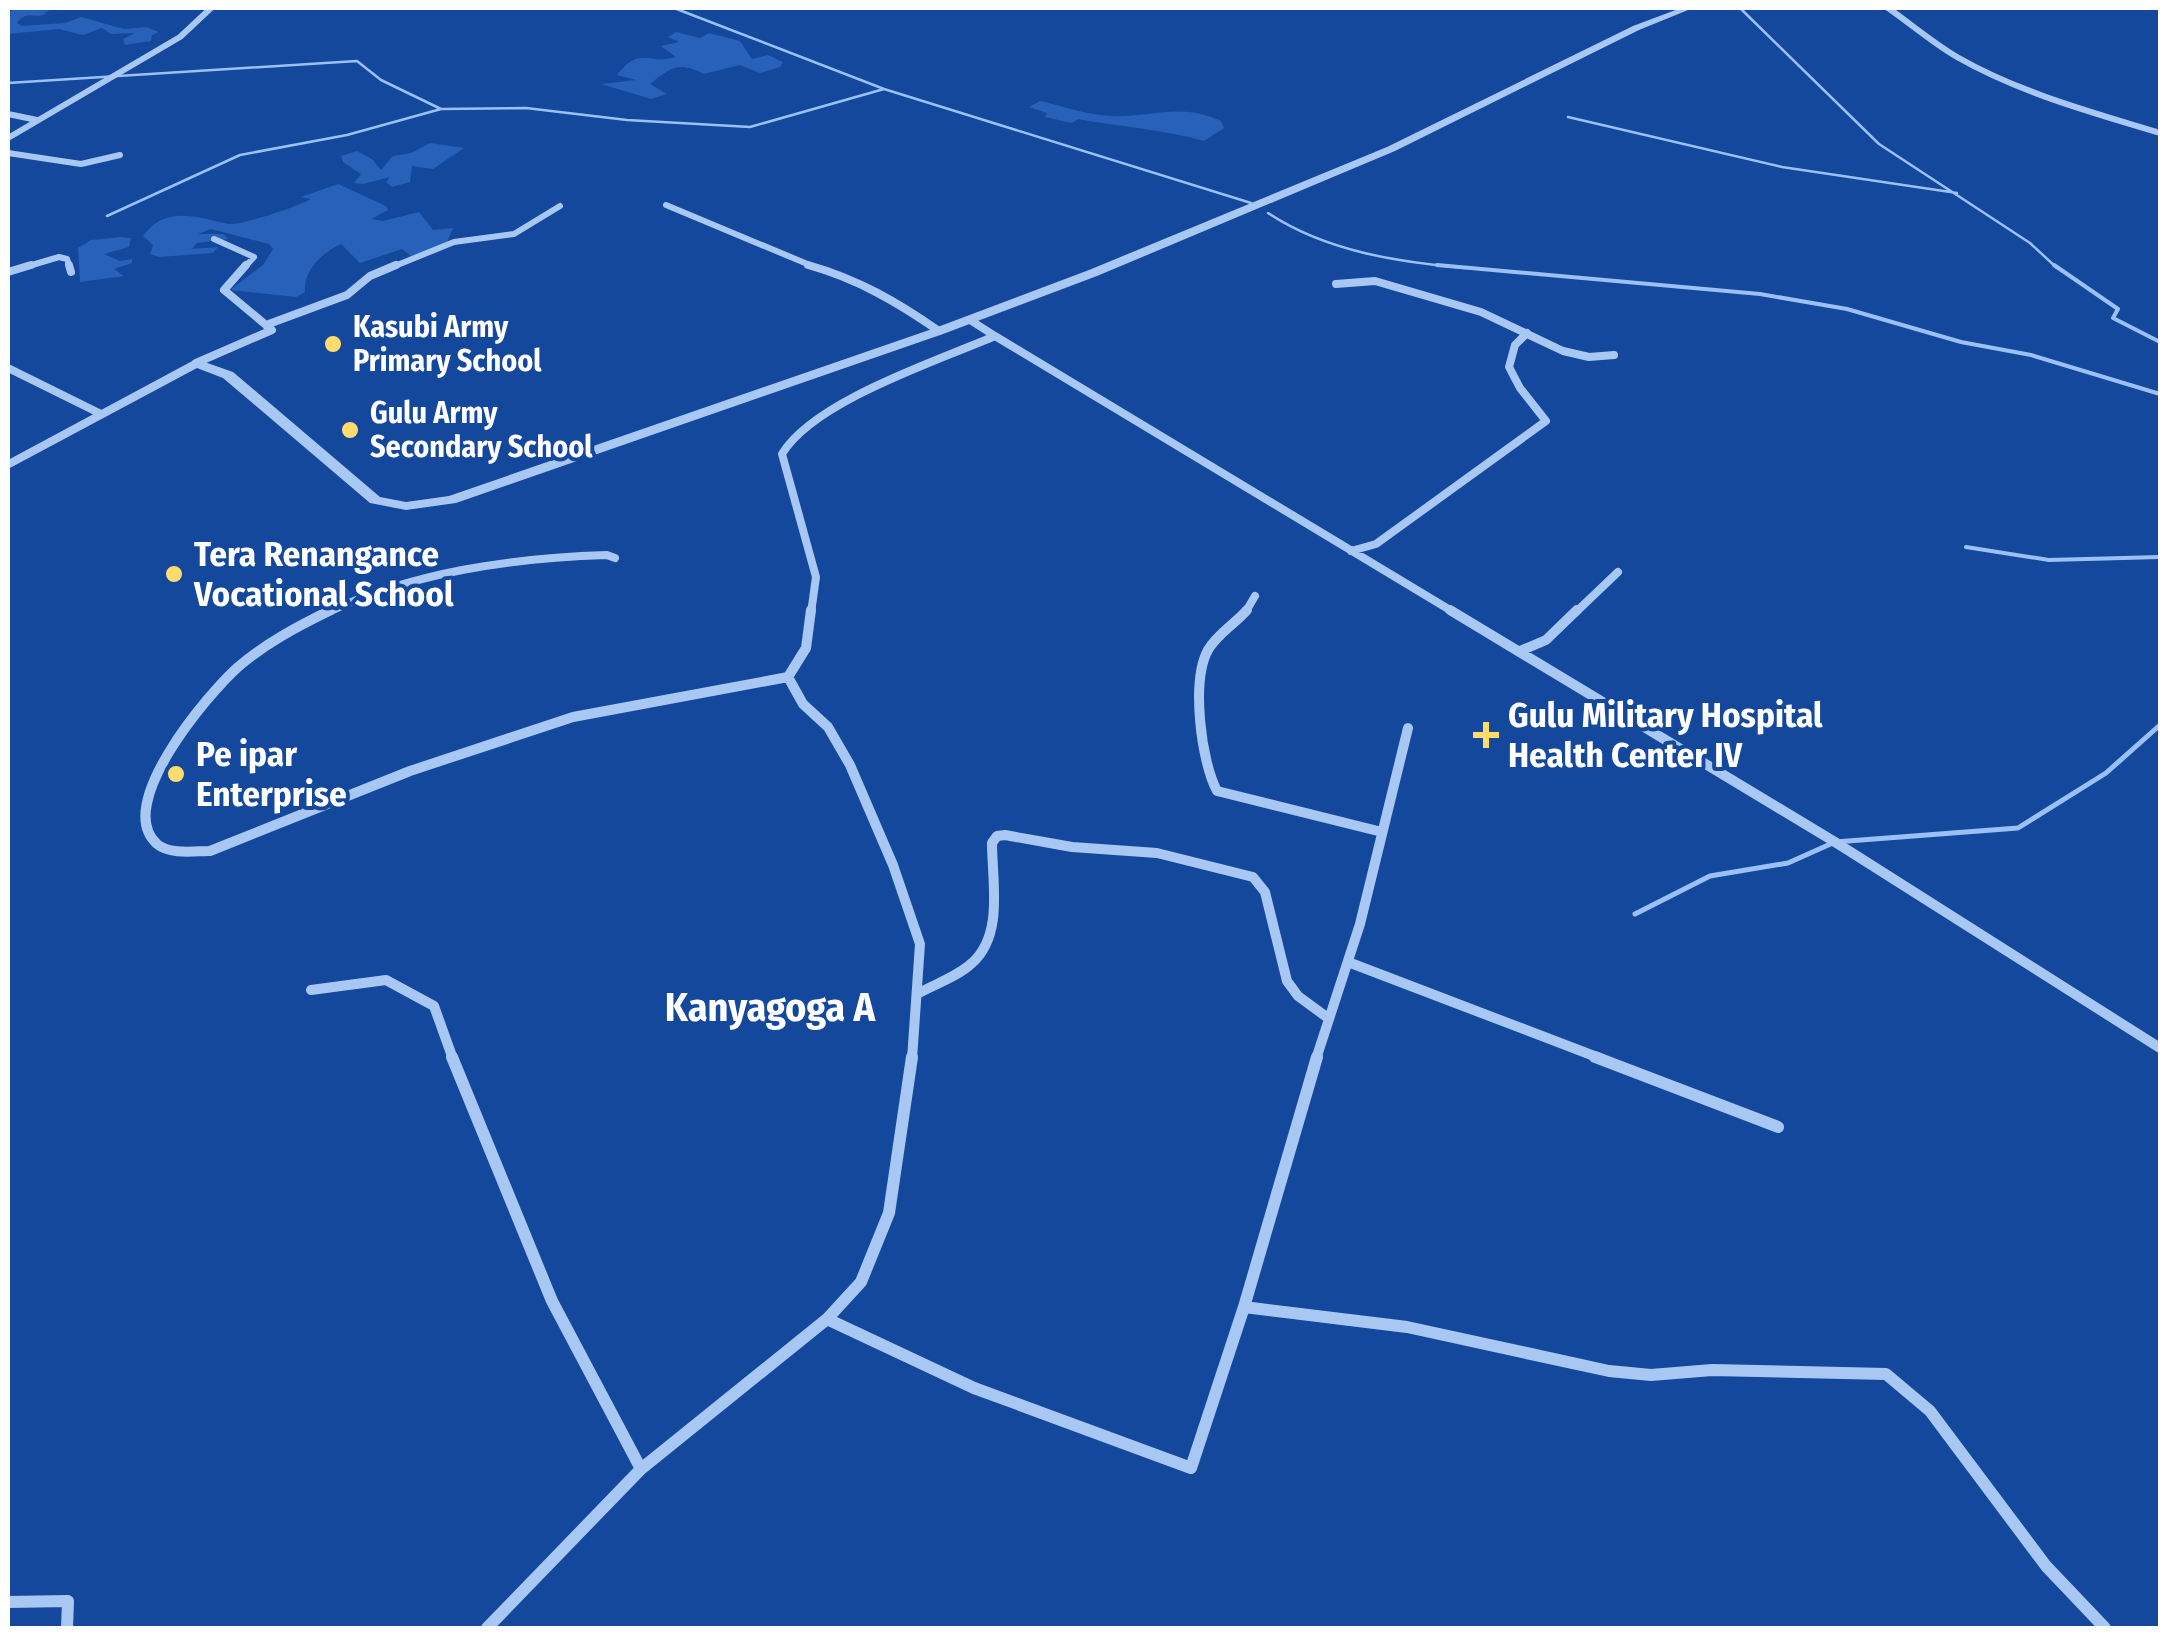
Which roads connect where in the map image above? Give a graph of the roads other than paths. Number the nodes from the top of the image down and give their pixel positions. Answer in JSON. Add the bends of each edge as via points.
{"nodes":[{"id":1,"x":211,"y":8,"type":"edge"},
{"id":2,"x":1688,"y":8,"type":"edge"},
{"id":3,"x":1888,"y":8,"type":"edge"},
{"id":4,"x":8,"y":114,"type":"edge"},
{"id":5,"x":38,"y":120,"type":"junction"},
{"id":6,"x":2160,"y":133,"type":"edge"},
{"id":7,"x":8,"y":138,"type":"edge"},
{"id":8,"x":8,"y":153,"type":"edge"},
{"id":9,"x":120,"y":155,"type":"dead end"},
{"id":10,"x":666,"y":205,"type":"dead end"},
{"id":11,"x":560,"y":206,"type":"dead end"},
{"id":12,"x":214,"y":239,"type":"dead end"},
{"id":13,"x":8,"y":272,"type":"edge"},
{"id":14,"x":72,"y":272,"type":"dead end"},
{"id":15,"x":1336,"y":284,"type":"dead end"},
{"id":16,"x":970,"y":320,"type":"junction"},
{"id":17,"x":266,"y":325,"type":"junction"},
{"id":18,"x":939,"y":331,"type":"junction"},
{"id":19,"x":1527,"y":332,"type":"junction"},
{"id":20,"x":995,"y":336,"type":"junction"},
{"id":21,"x":1614,"y":356,"type":"dead end"},
{"id":22,"x":196,"y":363,"type":"junction"},
{"id":23,"x":11,"y":371,"type":"edge"},
{"id":24,"x":101,"y":414,"type":"junction"},
{"id":25,"x":8,"y":465,"type":"edge"},
{"id":26,"x":1350,"y":551,"type":"junction"},
{"id":27,"x":615,"y":558,"type":"dead end"},
{"id":28,"x":1618,"y":572,"type":"dead end"},
{"id":29,"x":1255,"y":596,"type":"dead end"},
{"id":30,"x":1520,"y":651,"type":"junction"},
{"id":31,"x":788,"y":677,"type":"junction"},
{"id":32,"x":1408,"y":728,"type":"dead end"},
{"id":33,"x":1378,"y":831,"type":"junction"},
{"id":34,"x":1348,"y":962,"type":"junction"},
{"id":35,"x":310,"y":990,"type":"dead end"},
{"id":36,"x":917,"y":994,"type":"junction"},
{"id":37,"x":1328,"y":1018,"type":"junction"},
{"id":38,"x":2160,"y":1048,"type":"edge"},
{"id":39,"x":1778,"y":1127,"type":"dead end"},
{"id":40,"x":1244,"y":1308,"type":"junction"},
{"id":41,"x":827,"y":1318,"type":"junction"},
{"id":42,"x":642,"y":1469,"type":"junction"},
{"id":43,"x":8,"y":1602,"type":"edge"},
{"id":44,"x":68,"y":1628,"type":"edge"},
{"id":45,"x":487,"y":1628,"type":"edge"},
{"id":46,"x":2104,"y":1628,"type":"edge"}],
"edges":[{"from":1,"to":5,"type":"street","via":[[180,36]]},
{"from":2,"to":16,"type":"street","via":[[1321,179]]},
{"from":3,"to":6,"type":"street","via":[[1948,52],[2015,86]]},
{"from":4,"to":5,"type":"street"},
{"from":5,"to":7,"type":"street"},
{"from":8,"to":9,"type":"street","via":[[80,164]]},
{"from":10,"to":18,"type":"street","via":[[807,265],[850,276]]},
{"from":11,"to":17,"type":"street","via":[[514,234],[454,242],[370,276],[347,295]]},
{"from":12,"to":17,"type":"street","via":[[254,258],[224,290]]},
{"from":13,"to":14,"type":"street","via":[[59,257]]},
{"from":15,"to":19,"type":"street","via":[[1375,282]]},
{"from":16,"to":18,"type":"street"},
{"from":16,"to":20,"type":"street"},
{"from":17,"to":22,"type":"street","via":[[272,330]]},
{"from":18,"to":22,"type":"street","via":[[451,500],[406,506],[375,500],[228,375]]},
{"from":19,"to":21,"type":"street","via":[[1563,351]]},
{"from":19,"to":26,"type":"street","via":[[1507,360],[1522,393],[1546,421],[1376,544]]},
{"from":20,"to":26,"type":"street"},
{"from":20,"to":31,"type":"street","via":[[812,418],[786,440],[782,454],[816,577],[806,648]]},
{"from":22,"to":24,"type":"street"},
{"from":23,"to":24,"type":"street"},
{"from":24,"to":25,"type":"street"},
{"from":26,"to":30,"type":"street"},
{"from":27,"to":31,"type":"street","via":[[549,556],[483,567],[396,588],[306,622],[234,671],[180,732],[153,786],[146,828],[156,844],[210,850],[410,771],[573,717]]},
{"from":28,"to":30,"type":"street","via":[[1546,640]]},
{"from":29,"to":33,"type":"street","via":[[1204,662],[1202,734],[1212,784]]},
{"from":30,"to":38,"type":"street"},
{"from":31,"to":36,"type":"street","via":[[803,704],[828,727],[893,864],[920,944]]},
{"from":32,"to":33,"type":"street"},
{"from":33,"to":34,"type":"street"},
{"from":34,"to":37,"type":"street"},
{"from":34,"to":39,"type":"street"},
{"from":35,"to":42,"type":"street","via":[[386,980],[434,1006],[566,1336]]},
{"from":36,"to":37,"type":"street","via":[[970,965],[987,944],[992,843],[1005,834],[1072,848],[1158,853],[1252,877],[1265,892],[1287,982]]},
{"from":36,"to":41,"type":"street","via":[[910,1090],[889,1213],[861,1282]]},
{"from":37,"to":40,"type":"street"},
{"from":40,"to":41,"type":"street","via":[[1191,1468],[974,1388]]},
{"from":40,"to":46,"type":"street","via":[[1407,1327],[1610,1371],[1886,1374],[1955,1443],[2044,1564]]},
{"from":41,"to":42,"type":"street"},
{"from":42,"to":45,"type":"street"},
{"from":43,"to":44,"type":"street","via":[[68,1602]]}]}
